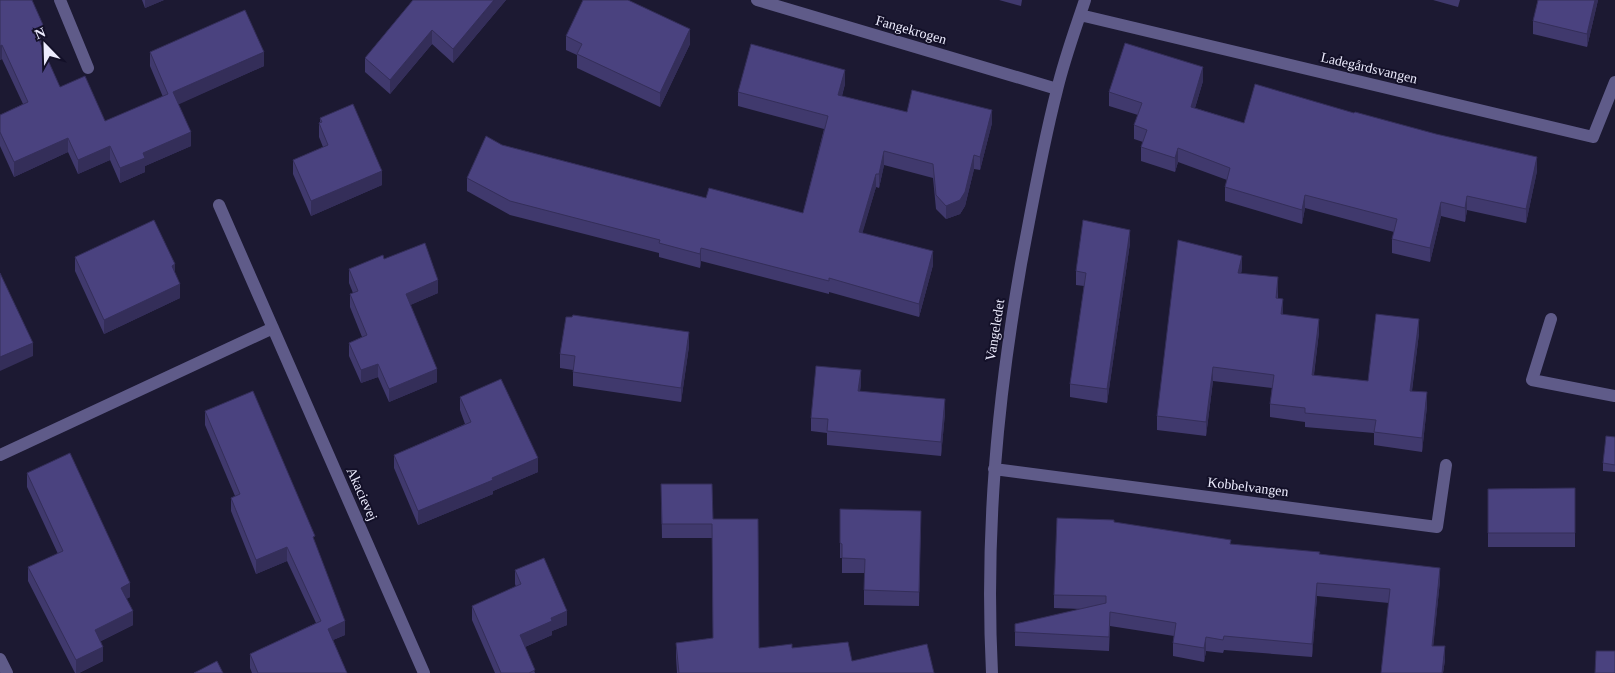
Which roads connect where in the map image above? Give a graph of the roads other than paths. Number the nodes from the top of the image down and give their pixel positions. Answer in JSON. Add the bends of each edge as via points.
{"nodes":[{"id":1,"x":60,"y":0,"type":"edge"},
{"id":2,"x":757,"y":0,"type":"edge"},
{"id":3,"x":1084,"y":0,"type":"edge"},
{"id":4,"x":1080,"y":14,"type":"junction"},
{"id":5,"x":88,"y":68,"type":"dead end"},
{"id":6,"x":1615,"y":82,"type":"edge"},
{"id":7,"x":1057,"y":89,"type":"junction"},
{"id":8,"x":219,"y":205,"type":"dead end"},
{"id":9,"x":1551,"y":319,"type":"dead end"},
{"id":10,"x":273,"y":328,"type":"junction"},
{"id":11,"x":1615,"y":396,"type":"edge"},
{"id":12,"x":0,"y":455,"type":"edge"},
{"id":13,"x":1446,"y":465,"type":"dead end"},
{"id":14,"x":994,"y":469,"type":"junction"},
{"id":15,"x":0,"y":659,"type":"edge"},
{"id":16,"x":7,"y":673,"type":"edge"},
{"id":17,"x":424,"y":673,"type":"edge"},
{"id":18,"x":992,"y":673,"type":"edge"}],
"edges":[{"from":1,"to":5,"type":"street"},
{"from":2,"to":7,"type":"street","name":"Fangekrogen"},
{"from":3,"to":4,"type":"street","name":"Vangeledet"},
{"from":4,"to":6,"type":"street","name":"Ladegårdsvangen","via":[[1593,137]]},
{"from":4,"to":7,"type":"street","name":"Vangeledet"},
{"from":7,"to":14,"type":"street","name":"Vangeledet","via":[[1034,193],[1012,320]]},
{"from":8,"to":10,"type":"street","name":"Akacievej"},
{"from":9,"to":11,"type":"street","via":[[1532,380]]},
{"from":10,"to":12,"type":"street"},
{"from":10,"to":17,"type":"street","name":"Akacievej"},
{"from":13,"to":14,"type":"street","name":"Kobbelvangen","via":[[1437,527]]},
{"from":14,"to":18,"type":"street","name":"Vangeledet","via":[[990,566]]},
{"from":15,"to":16,"type":"street"}]}
